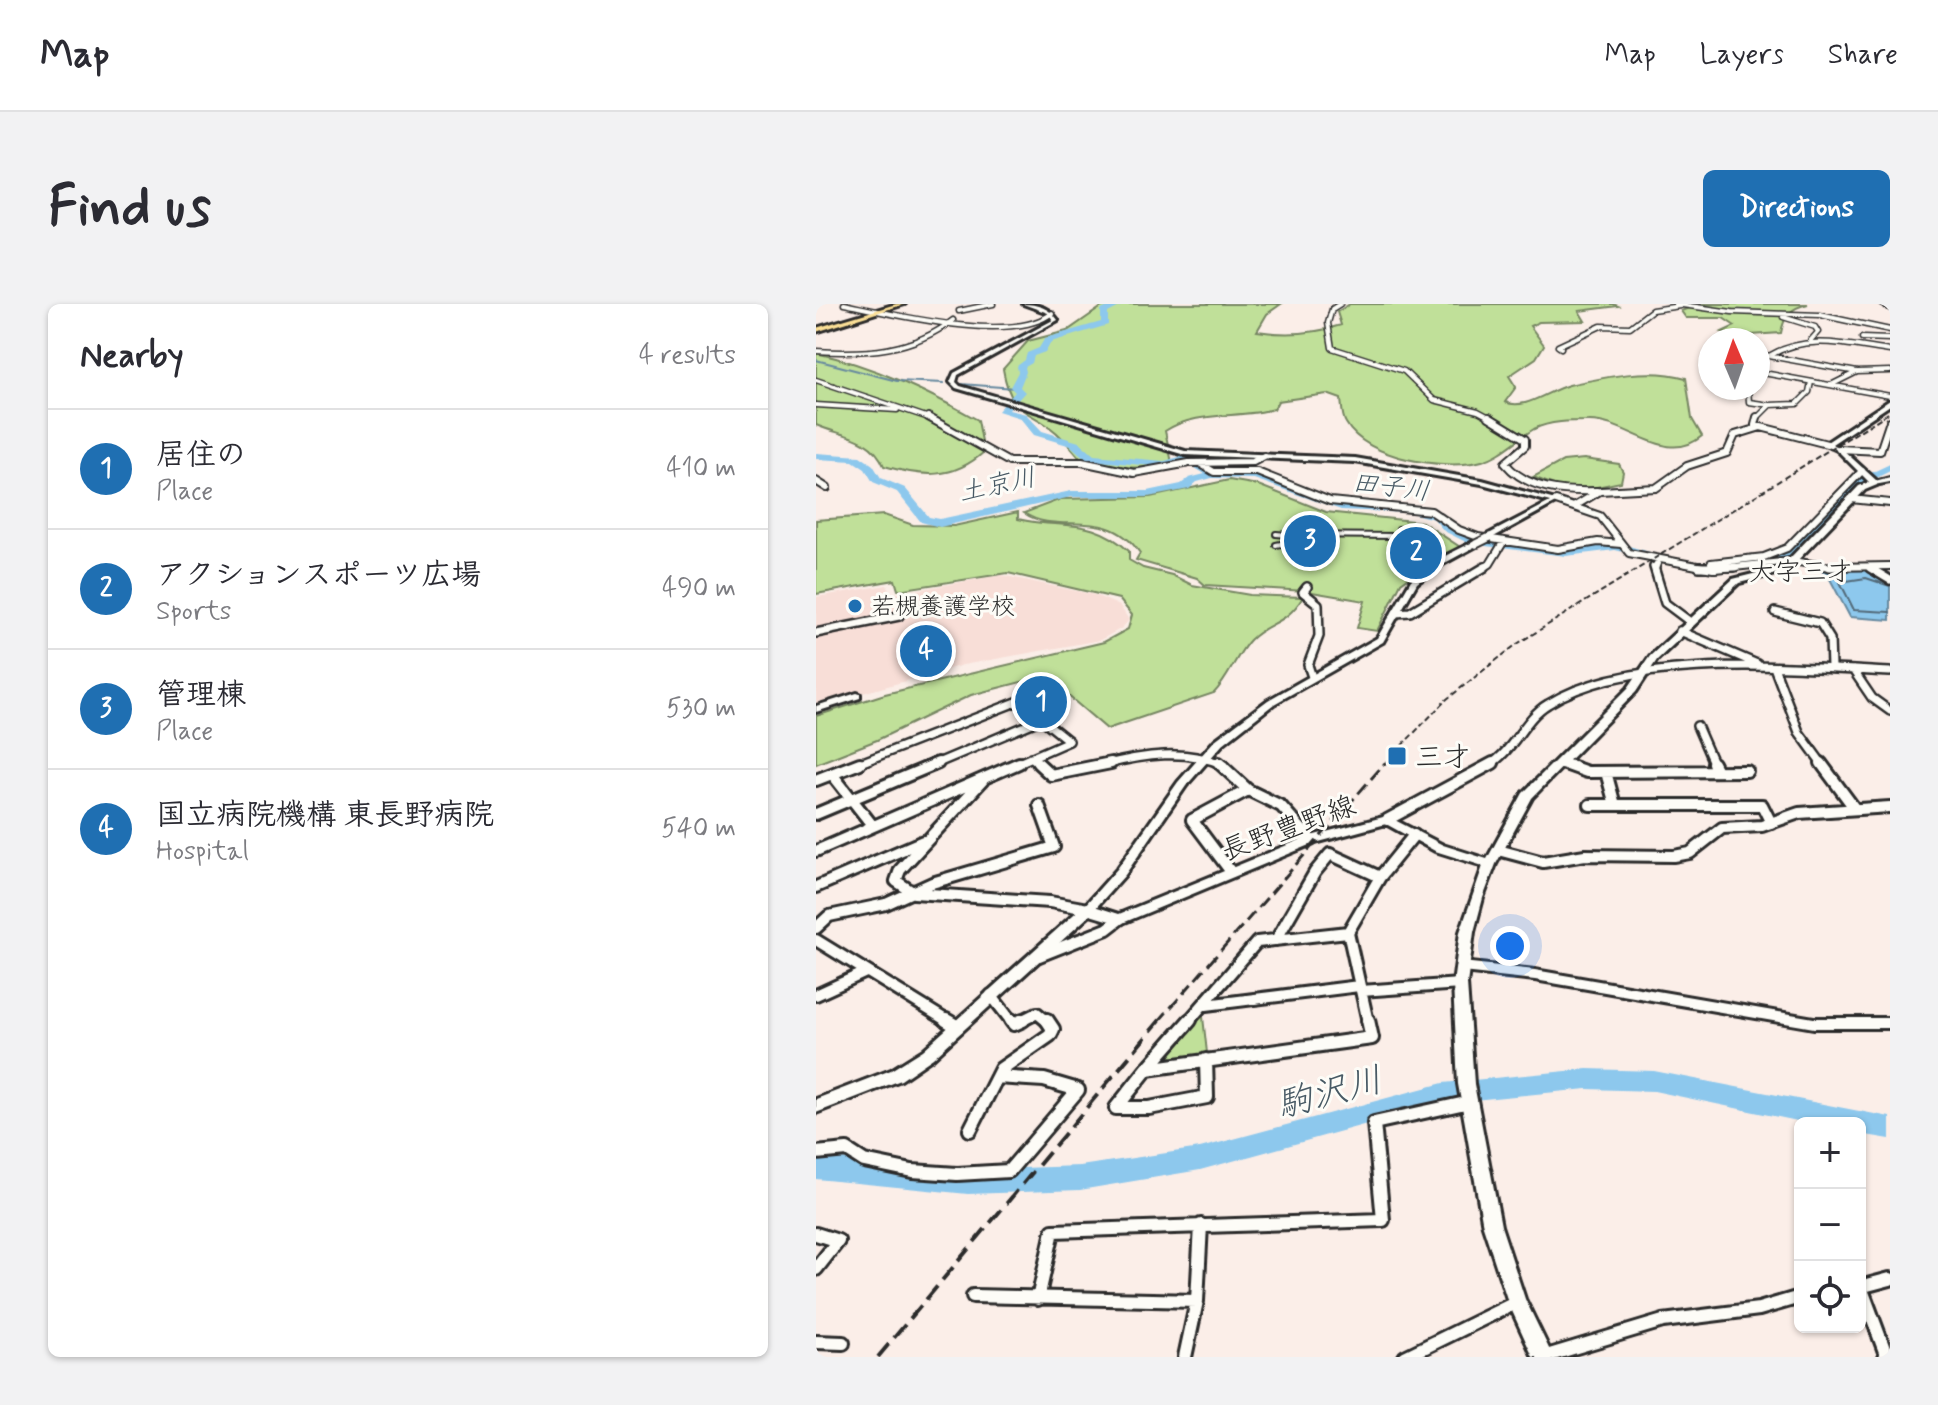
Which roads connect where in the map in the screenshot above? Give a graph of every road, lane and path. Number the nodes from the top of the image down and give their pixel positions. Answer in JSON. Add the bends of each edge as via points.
{"nodes":[{"id":1,"x":844,"y":304,"type":"edge"},
{"id":2,"x":902,"y":304,"type":"edge"},
{"id":3,"x":959,"y":304,"type":"edge"},
{"id":4,"x":993,"y":304,"type":"edge"},
{"id":5,"x":1025,"y":304,"type":"edge"},
{"id":6,"x":1340,"y":304,"type":"edge"},
{"id":7,"x":1882,"y":304,"type":"edge"},
{"id":8,"x":1677,"y":305,"type":"edge"},
{"id":9,"x":1820,"y":308,"type":"dead end"},
{"id":10,"x":1890,"y":308,"type":"edge"},
{"id":11,"x":880,"y":310,"type":"junction"},
{"id":12,"x":959,"y":311,"type":"junction"},
{"id":13,"x":1052,"y":313,"type":"junction"},
{"id":14,"x":1764,"y":314,"type":"junction"},
{"id":15,"x":1822,"y":316,"type":"junction"},
{"id":16,"x":952,"y":320,"type":"junction"},
{"id":17,"x":1604,"y":325,"type":"junction"},
{"id":18,"x":1588,"y":326,"type":"dead end"},
{"id":19,"x":818,"y":329,"type":"edge"},
{"id":20,"x":1890,"y":330,"type":"edge"},
{"id":21,"x":1862,"y":338,"type":"dead end"},
{"id":22,"x":1890,"y":339,"type":"edge"},
{"id":23,"x":1810,"y":341,"type":"junction"},
{"id":24,"x":1561,"y":348,"type":"dead end"},
{"id":25,"x":816,"y":351,"type":"edge"},
{"id":26,"x":1890,"y":351,"type":"edge"},
{"id":27,"x":1770,"y":355,"type":"edge"},
{"id":28,"x":1770,"y":356,"type":"edge"},
{"id":29,"x":1890,"y":371,"type":"edge"},
{"id":30,"x":1857,"y":372,"type":"junction"},
{"id":31,"x":1770,"y":374,"type":"edge"},
{"id":32,"x":816,"y":380,"type":"edge"},
{"id":33,"x":1811,"y":382,"type":"junction"},
{"id":34,"x":1831,"y":385,"type":"junction"},
{"id":35,"x":1890,"y":399,"type":"edge"},
{"id":36,"x":1749,"y":400,"type":"edge"},
{"id":37,"x":816,"y":405,"type":"edge"},
{"id":38,"x":1770,"y":405,"type":"junction"},
{"id":39,"x":916,"y":413,"type":"junction"},
{"id":40,"x":1890,"y":421,"type":"edge"},
{"id":41,"x":1761,"y":427,"type":"junction"},
{"id":42,"x":1827,"y":444,"type":"junction"},
{"id":43,"x":1839,"y":449,"type":"junction"},
{"id":44,"x":1890,"y":449,"type":"edge"},
{"id":45,"x":1881,"y":450,"type":"junction"},
{"id":46,"x":1264,"y":456,"type":"junction"},
{"id":47,"x":1195,"y":463,"type":"junction"},
{"id":48,"x":1867,"y":476,"type":"junction"},
{"id":49,"x":1890,"y":480,"type":"edge"},
{"id":50,"x":816,"y":481,"type":"edge"},
{"id":51,"x":1535,"y":483,"type":"junction"},
{"id":52,"x":827,"y":488,"type":"dead end"},
{"id":53,"x":1511,"y":489,"type":"junction"},
{"id":54,"x":1597,"y":491,"type":"junction"},
{"id":55,"x":1575,"y":492,"type":"junction"},
{"id":56,"x":1851,"y":499,"type":"junction"},
{"id":57,"x":1556,"y":501,"type":"junction"},
{"id":58,"x":1890,"y":503,"type":"edge"},
{"id":59,"x":1575,"y":506,"type":"junction"},
{"id":60,"x":1807,"y":528,"type":"junction"},
{"id":61,"x":1399,"y":529,"type":"dead end"},
{"id":62,"x":1820,"y":532,"type":"junction"},
{"id":63,"x":1276,"y":534,"type":"dead end"},
{"id":64,"x":1288,"y":535,"type":"junction"},
{"id":65,"x":1503,"y":544,"type":"junction"},
{"id":66,"x":1276,"y":545,"type":"dead end"},
{"id":67,"x":1626,"y":547,"type":"junction"},
{"id":68,"x":1770,"y":555,"type":"junction"},
{"id":69,"x":1658,"y":561,"type":"junction"},
{"id":70,"x":1792,"y":561,"type":"junction"},
{"id":71,"x":1779,"y":562,"type":"junction"},
{"id":72,"x":1711,"y":563,"type":"dead end"},
{"id":73,"x":1726,"y":565,"type":"junction"},
{"id":74,"x":1867,"y":566,"type":"junction"},
{"id":75,"x":1890,"y":566,"type":"edge"},
{"id":76,"x":1890,"y":580,"type":"edge"},
{"id":77,"x":1307,"y":587,"type":"dead end"},
{"id":78,"x":1775,"y":612,"type":"dead end"},
{"id":79,"x":1396,"y":613,"type":"junction"},
{"id":80,"x":899,"y":616,"type":"dead end"},
{"id":81,"x":1689,"y":621,"type":"junction"},
{"id":82,"x":1680,"y":631,"type":"junction"},
{"id":83,"x":816,"y":633,"type":"edge"},
{"id":84,"x":1769,"y":667,"type":"junction"},
{"id":85,"x":1831,"y":667,"type":"junction"},
{"id":86,"x":1853,"y":670,"type":"junction"},
{"id":87,"x":1890,"y":672,"type":"edge"},
{"id":88,"x":1642,"y":673,"type":"junction"},
{"id":89,"x":1312,"y":677,"type":"junction"},
{"id":90,"x":857,"y":696,"type":"dead end"},
{"id":91,"x":816,"y":709,"type":"edge"},
{"id":92,"x":1890,"y":711,"type":"edge"},
{"id":93,"x":1042,"y":719,"type":"junction"},
{"id":94,"x":1697,"y":726,"type":"dead end"},
{"id":95,"x":1031,"y":757,"type":"junction"},
{"id":96,"x":1206,"y":757,"type":"junction"},
{"id":97,"x":1560,"y":762,"type":"junction"},
{"id":98,"x":1717,"y":771,"type":"junction"},
{"id":99,"x":1747,"y":771,"type":"dead end"},
{"id":100,"x":1606,"y":772,"type":"junction"},
{"id":101,"x":832,"y":774,"type":"junction"},
{"id":102,"x":985,"y":778,"type":"junction"},
{"id":103,"x":816,"y":780,"type":"edge"},
{"id":104,"x":1248,"y":790,"type":"junction"},
{"id":105,"x":854,"y":798,"type":"junction"},
{"id":106,"x":1039,"y":805,"type":"dead end"},
{"id":107,"x":1590,"y":805,"type":"dead end"},
{"id":108,"x":1615,"y":805,"type":"junction"},
{"id":109,"x":1890,"y":807,"type":"edge"},
{"id":110,"x":1855,"y":809,"type":"junction"},
{"id":111,"x":816,"y":814,"type":"edge"},
{"id":112,"x":1387,"y":820,"type":"junction"},
{"id":113,"x":1771,"y":823,"type":"junction"},
{"id":114,"x":872,"y":825,"type":"junction"},
{"id":115,"x":1414,"y":835,"type":"junction"},
{"id":116,"x":926,"y":840,"type":"junction"},
{"id":117,"x":1311,"y":840,"type":"junction"},
{"id":118,"x":816,"y":851,"type":"edge"},
{"id":119,"x":1494,"y":857,"type":"junction"},
{"id":120,"x":1231,"y":872,"type":"junction"},
{"id":121,"x":1380,"y":877,"type":"junction"},
{"id":122,"x":816,"y":887,"type":"edge"},
{"id":123,"x":914,"y":893,"type":"junction"},
{"id":124,"x":1088,"y":909,"type":"junction"},
{"id":125,"x":1120,"y":919,"type":"junction"},
{"id":126,"x":816,"y":928,"type":"edge"},
{"id":127,"x":1348,"y":932,"type":"junction"},
{"id":128,"x":816,"y":940,"type":"edge"},
{"id":129,"x":1276,"y":940,"type":"junction"},
{"id":130,"x":1035,"y":957,"type":"junction"},
{"id":131,"x":1462,"y":967,"type":"junction"},
{"id":132,"x":866,"y":972,"type":"junction"},
{"id":133,"x":1460,"y":984,"type":"junction"},
{"id":134,"x":1360,"y":988,"type":"junction"},
{"id":135,"x":816,"y":995,"type":"edge"},
{"id":136,"x":991,"y":995,"type":"junction"},
{"id":137,"x":1206,"y":1005,"type":"junction"},
{"id":138,"x":1890,"y":1023,"type":"edge"},
{"id":139,"x":958,"y":1027,"type":"junction"},
{"id":140,"x":1206,"y":1060,"type":"junction"},
{"id":141,"x":1147,"y":1069,"type":"junction"},
{"id":142,"x":997,"y":1077,"type":"junction"},
{"id":143,"x":1468,"y":1094,"type":"junction"},
{"id":144,"x":816,"y":1106,"type":"edge"},
{"id":145,"x":970,"y":1130,"type":"dead end"},
{"id":146,"x":816,"y":1153,"type":"edge"},
{"id":147,"x":1201,"y":1225,"type":"junction"},
{"id":148,"x":816,"y":1234,"type":"edge"},
{"id":149,"x":816,"y":1269,"type":"edge"},
{"id":150,"x":1890,"y":1279,"type":"edge"},
{"id":151,"x":1866,"y":1285,"type":"edge"},
{"id":152,"x":973,"y":1296,"type":"dead end"},
{"id":153,"x":1038,"y":1299,"type":"junction"},
{"id":154,"x":1794,"y":1299,"type":"edge"},
{"id":155,"x":1197,"y":1301,"type":"junction"},
{"id":156,"x":1517,"y":1302,"type":"junction"},
{"id":157,"x":1866,"y":1303,"type":"edge"},
{"id":158,"x":816,"y":1342,"type":"edge"},
{"id":159,"x":843,"y":1343,"type":"dead end"},
{"id":160,"x":1185,"y":1357,"type":"edge"},
{"id":161,"x":1405,"y":1357,"type":"edge"},
{"id":162,"x":1543,"y":1357,"type":"edge"},
{"id":163,"x":1887,"y":1357,"type":"edge"}],
"edges":[{"from":1,"to":11,"type":"street"},
{"from":2,"to":11,"type":"main road"},
{"from":3,"to":12,"type":"street"},
{"from":4,"to":12,"type":"street"},
{"from":5,"to":13,"type":"street"},
{"from":6,"to":51,"type":"street","via":[[1332,309],[1328,323],[1332,348],[1404,371],[1434,400],[1478,411],[1520,434],[1525,446],[1505,463],[1512,473]]},
{"from":7,"to":10,"type":"street"},
{"from":8,"to":14,"type":"street"},
{"from":8,"to":17,"type":"street","via":[[1641,314],[1630,327]]},
{"from":9,"to":15,"type":"street"},
{"from":11,"to":16,"type":"street"},
{"from":11,"to":19,"type":"main road"},
{"from":12,"to":16,"type":"street"},
{"from":13,"to":16,"type":"street","via":[[1041,322],[1003,328]]},
{"from":13,"to":46,"type":"street","via":[[1056,320],[1048,326],[953,378],[958,387],[1161,448],[1209,456]]},
{"from":14,"to":15,"type":"street"},
{"from":14,"to":23,"type":"street","via":[[1815,327],[1818,332]]},
{"from":15,"to":20,"type":"street"},
{"from":16,"to":25,"type":"street","via":[[932,337],[873,353]]},
{"from":17,"to":18,"type":"street"},
{"from":17,"to":24,"type":"street"},
{"from":21,"to":22,"type":"street"},
{"from":23,"to":26,"type":"street"},
{"from":23,"to":27,"type":"street","via":[[1785,345]]},
{"from":28,"to":30,"type":"street"},
{"from":29,"to":30,"type":"street"},
{"from":30,"to":34,"type":"street"},
{"from":31,"to":33,"type":"street"},
{"from":32,"to":39,"type":"street"},
{"from":33,"to":34,"type":"street"},
{"from":33,"to":38,"type":"street","via":[[1797,404]]},
{"from":34,"to":35,"type":"street"},
{"from":35,"to":42,"type":"main road"},
{"from":36,"to":38,"type":"street"},
{"from":37,"to":39,"type":"street"},
{"from":38,"to":41,"type":"street","via":[[1757,415],[1755,425]]},
{"from":39,"to":47,"type":"street","via":[[1009,462],[1087,462],[1123,473]]},
{"from":40,"to":45,"type":"street"},
{"from":41,"to":42,"type":"street"},
{"from":41,"to":54,"type":"street","via":[[1735,435],[1727,453],[1687,466],[1656,488]]},
{"from":42,"to":43,"type":"main road"},
{"from":43,"to":45,"type":"street"},
{"from":43,"to":48,"type":"main road"},
{"from":44,"to":45,"type":"street"},
{"from":46,"to":47,"type":"street","via":[[1253,462]]},
{"from":46,"to":53,"type":"street","via":[[1355,460]]},
{"from":47,"to":65,"type":"street","via":[[1214,472],[1257,472],[1340,503],[1431,511],[1459,530]]},
{"from":48,"to":49,"type":"street"},
{"from":48,"to":56,"type":"main road"},
{"from":48,"to":60,"type":"street"},
{"from":50,"to":52,"type":"street"},
{"from":51,"to":53,"type":"street"},
{"from":51,"to":55,"type":"street"},
{"from":53,"to":57,"type":"street"},
{"from":54,"to":55,"type":"street"},
{"from":54,"to":59,"type":"street"},
{"from":55,"to":57,"type":"street"},
{"from":56,"to":58,"type":"street"},
{"from":56,"to":62,"type":"main road"},
{"from":57,"to":59,"type":"street"},
{"from":57,"to":79,"type":"street","bridge":true,"via":[[1424,572]]},
{"from":59,"to":67,"type":"street","via":[[1600,516]]},
{"from":60,"to":62,"type":"street"},
{"from":60,"to":68,"type":"street","via":[[1787,548]]},
{"from":61,"to":64,"type":"street","via":[[1399,536]]},
{"from":62,"to":70,"type":"main road"},
{"from":63,"to":64,"type":"street"},
{"from":64,"to":66,"type":"street","via":[[1286,543]]},
{"from":65,"to":67,"type":"street","via":[[1558,549],[1598,542]]},
{"from":65,"to":79,"type":"street","via":[[1490,564],[1410,612]]},
{"from":67,"to":69,"type":"street"},
{"from":68,"to":71,"type":"street"},
{"from":68,"to":73,"type":"street"},
{"from":69,"to":73,"type":"street"},
{"from":69,"to":81,"type":"street","via":[[1654,567],[1665,603]]},
{"from":70,"to":71,"type":"street"},
{"from":70,"to":74,"type":"street"},
{"from":70,"to":81,"type":"main road","via":[[1776,571],[1736,581]]},
{"from":71,"to":73,"type":"street"},
{"from":72,"to":73,"type":"street"},
{"from":74,"to":75,"type":"street"},
{"from":74,"to":76,"type":"street"},
{"from":77,"to":89,"type":"street","via":[[1303,592],[1318,604],[1319,636],[1308,665]]},
{"from":78,"to":85,"type":"street","via":[[1820,623],[1830,639]]},
{"from":79,"to":89,"type":"street","via":[[1380,640]]},
{"from":80,"to":83,"type":"street"},
{"from":81,"to":82,"type":"main road"},
{"from":82,"to":84,"type":"street"},
{"from":82,"to":88,"type":"main road"},
{"from":84,"to":85,"type":"street"},
{"from":84,"to":88,"type":"street"},
{"from":84,"to":110,"type":"street","via":[[1799,732]]},
{"from":85,"to":86,"type":"street"},
{"from":86,"to":87,"type":"street"},
{"from":86,"to":92,"type":"street","via":[[1872,698]]},
{"from":88,"to":97,"type":"main road","via":[[1632,690]]},
{"from":88,"to":112,"type":"street","via":[[1574,691],[1545,705],[1496,761]]},
{"from":89,"to":96,"type":"street","via":[[1246,721]]},
{"from":90,"to":91,"type":"street"},
{"from":93,"to":95,"type":"street","via":[[1069,741]]},
{"from":93,"to":101,"type":"street","via":[[1019,701]]},
{"from":93,"to":105,"type":"street"},
{"from":94,"to":98,"type":"street"},
{"from":95,"to":96,"type":"street","via":[[1051,775],[1061,775],[1135,757]]},
{"from":95,"to":102,"type":"street"},
{"from":96,"to":104,"type":"street","via":[[1224,765]]},
{"from":96,"to":124,"type":"street"},
{"from":97,"to":100,"type":"street","via":[[1587,772]]},
{"from":97,"to":119,"type":"main road","via":[[1527,796]]},
{"from":98,"to":99,"type":"street"},
{"from":98,"to":100,"type":"street"},
{"from":100,"to":108,"type":"street"},
{"from":101,"to":103,"type":"street"},
{"from":101,"to":105,"type":"street"},
{"from":102,"to":114,"type":"street"},
{"from":102,"to":116,"type":"street"},
{"from":104,"to":117,"type":"street","via":[[1281,806]]},
{"from":104,"to":120,"type":"street","via":[[1192,820]]},
{"from":105,"to":111,"type":"street"},
{"from":105,"to":114,"type":"street"},
{"from":106,"to":123,"type":"street","via":[[1054,847]]},
{"from":107,"to":108,"type":"street"},
{"from":108,"to":113,"type":"street","via":[[1762,805]]},
{"from":109,"to":110,"type":"street"},
{"from":110,"to":113,"type":"street","via":[[1789,814]]},
{"from":112,"to":115,"type":"main road","name":"長野豊野線"},
{"from":112,"to":117,"type":"main road","name":"長野豊野線"},
{"from":113,"to":119,"type":"street","via":[[1722,828],[1690,853],[1674,856],[1585,855],[1543,862]]},
{"from":114,"to":118,"type":"street"},
{"from":115,"to":119,"type":"main road","name":"長野豊野線","via":[[1439,848]]},
{"from":115,"to":121,"type":"street"},
{"from":116,"to":122,"type":"street"},
{"from":116,"to":123,"type":"street","via":[[896,875],[903,889]]},
{"from":117,"to":120,"type":"main road","name":"長野豊野線"},
{"from":119,"to":131,"type":"main road","via":[[1467,932]]},
{"from":120,"to":125,"type":"main road","name":"長野豊野線"},
{"from":121,"to":127,"type":"street"},
{"from":121,"to":129,"type":"street","via":[[1330,854]]},
{"from":123,"to":124,"type":"street"},
{"from":123,"to":126,"type":"street","via":[[829,916]]},
{"from":124,"to":125,"type":"main road"},
{"from":124,"to":130,"type":"main road"},
{"from":125,"to":130,"type":"street"},
{"from":127,"to":129,"type":"street"},
{"from":127,"to":134,"type":"street"},
{"from":128,"to":132,"type":"street"},
{"from":129,"to":137,"type":"street","via":[[1257,942]]},
{"from":130,"to":136,"type":"main road"},
{"from":131,"to":133,"type":"main road"},
{"from":131,"to":138,"type":"street","via":[[1814,1023]]},
{"from":132,"to":135,"type":"street"},
{"from":132,"to":139,"type":"street"},
{"from":133,"to":134,"type":"street"},
{"from":133,"to":143,"type":"main road"},
{"from":134,"to":137,"type":"street"},
{"from":134,"to":140,"type":"street","via":[[1372,1038]]},
{"from":136,"to":139,"type":"main road"},
{"from":136,"to":142,"type":"street","via":[[1014,1024],[1037,1013],[1053,1029]]},
{"from":137,"to":141,"type":"street"},
{"from":139,"to":144,"type":"main road","via":[[896,1075]]},
{"from":140,"to":141,"type":"street"},
{"from":140,"to":141,"type":"street","via":[[1207,1097],[1116,1108]]},
{"from":142,"to":145,"type":"street"},
{"from":142,"to":146,"type":"street","via":[[1044,1080],[1078,1090],[1009,1171],[912,1171],[864,1161],[847,1150]]},
{"from":143,"to":147,"type":"street","via":[[1374,1123],[1383,1220]]},
{"from":143,"to":156,"type":"main road","via":[[1492,1226]]},
{"from":147,"to":153,"type":"street","via":[[1053,1231]]},
{"from":147,"to":155,"type":"street"},
{"from":148,"to":149,"type":"street","via":[[838,1241]]},
{"from":150,"to":151,"type":"street"},
{"from":152,"to":153,"type":"street"},
{"from":153,"to":155,"type":"street"},
{"from":154,"to":162,"type":"street","via":[[1759,1309],[1663,1321]]},
{"from":155,"to":160,"type":"street"},
{"from":156,"to":161,"type":"street"},
{"from":156,"to":162,"type":"main road"},
{"from":157,"to":163,"type":"street"},
{"from":158,"to":159,"type":"street"}]}
